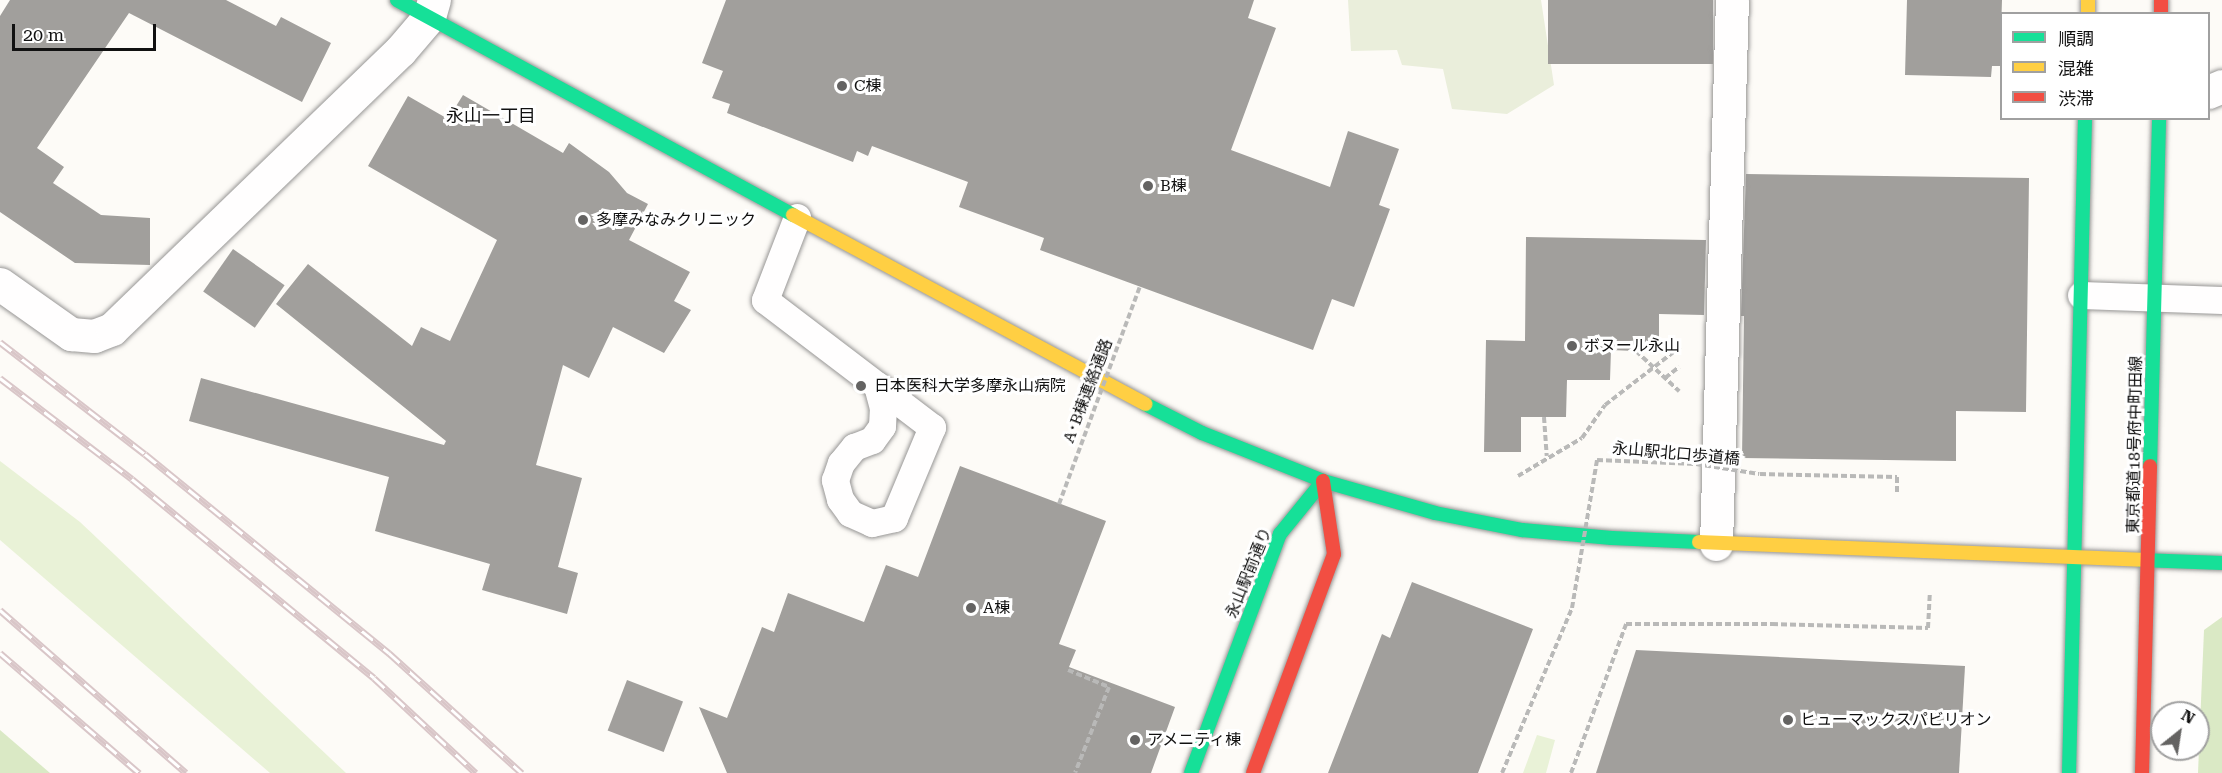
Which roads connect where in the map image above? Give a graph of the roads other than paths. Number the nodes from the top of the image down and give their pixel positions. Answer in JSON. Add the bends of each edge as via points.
{"nodes":[{"id":1,"x":397,"y":0,"type":"edge"},
{"id":2,"x":1732,"y":0,"type":"edge"},
{"id":3,"x":432,"y":9,"type":"edge"},
{"id":4,"x":2085,"y":120,"type":"edge"},
{"id":5,"x":2159,"y":120,"type":"edge"},
{"id":6,"x":796,"y":217,"type":"junction"},
{"id":7,"x":0,"y":284,"type":"edge"},
{"id":8,"x":2081,"y":295,"type":"junction"},
{"id":9,"x":2155,"y":297,"type":"junction"},
{"id":10,"x":2222,"y":300,"type":"edge"},
{"id":11,"x":877,"y":386,"type":"junction"},
{"id":12,"x":1323,"y":481,"type":"junction"},
{"id":13,"x":1716,"y":544,"type":"junction"},
{"id":14,"x":2075,"y":557,"type":"junction"},
{"id":15,"x":2149,"y":561,"type":"junction"},
{"id":16,"x":2222,"y":563,"type":"edge"},
{"id":17,"x":1191,"y":773,"type":"edge"},
{"id":18,"x":1253,"y":773,"type":"edge"},
{"id":19,"x":2069,"y":773,"type":"edge"},
{"id":20,"x":2142,"y":773,"type":"edge"}],
"edges":[{"from":1,"to":3,"type":"street"},
{"from":2,"to":13,"type":"street"},
{"from":3,"to":6,"type":"street"},
{"from":3,"to":7,"type":"street","via":[[400,51],[112,329],[94,336],[71,334]]},
{"from":4,"to":8,"type":"street"},
{"from":5,"to":9,"type":"street","name":"東京都道18号府中町田線"},
{"from":6,"to":11,"type":"lane","via":[[765,300]]},
{"from":6,"to":12,"type":"street","via":[[1191,427]]},
{"from":8,"to":9,"type":"lane"},
{"from":8,"to":14,"type":"street"},
{"from":9,"to":10,"type":"lane"},
{"from":9,"to":15,"type":"street","name":"東京都道18号府中町田線"},
{"from":11,"to":11,"type":"lane","via":[[932,427],[894,518],[872,523],[850,513],[840,499],[835,480],[841,463],[854,447],[872,440],[882,426],[883,408]]},
{"from":12,"to":13,"type":"street","via":[[1435,513],[1522,530]]},
{"from":12,"to":17,"type":"street","name":"永山駅前通り","via":[[1280,534]]},
{"from":12,"to":18,"type":"street","via":[[1334,554]]},
{"from":13,"to":14,"type":"street"},
{"from":14,"to":15,"type":"street"},
{"from":14,"to":19,"type":"street"},
{"from":15,"to":16,"type":"street"},
{"from":15,"to":20,"type":"street","name":"東京都道18号府中町田線"}]}
